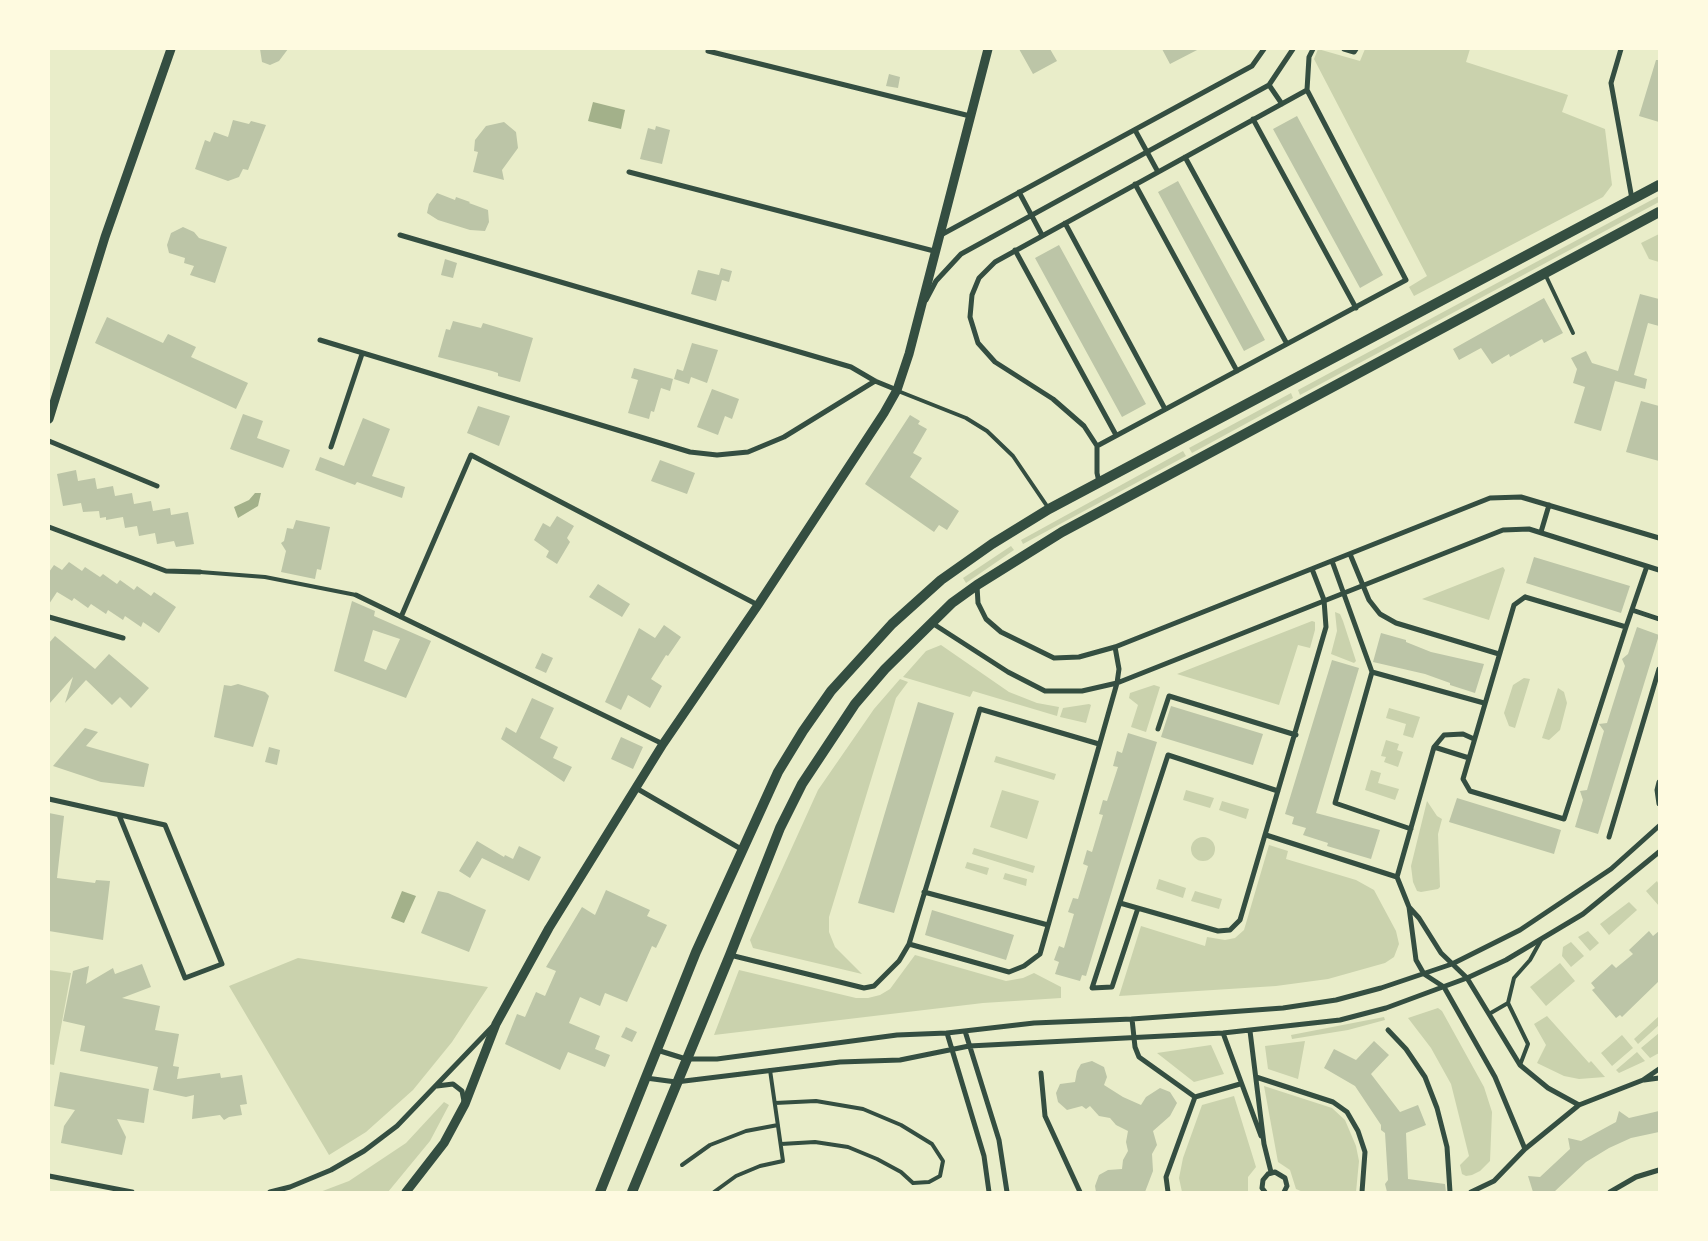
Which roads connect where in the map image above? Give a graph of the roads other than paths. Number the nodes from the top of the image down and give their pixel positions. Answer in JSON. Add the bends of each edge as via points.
{"nodes":[{"id":1,"x":171,"y":49,"type":"edge"},
{"id":2,"x":988,"y":49,"type":"edge"},
{"id":3,"x":1264,"y":49,"type":"edge"},
{"id":4,"x":1293,"y":49,"type":"edge"},
{"id":5,"x":1313,"y":49,"type":"edge"},
{"id":6,"x":1344,"y":49,"type":"edge"},
{"id":7,"x":1356,"y":49,"type":"edge"},
{"id":8,"x":1621,"y":49,"type":"edge"},
{"id":9,"x":708,"y":51,"type":"dead end"},
{"id":10,"x":1269,"y":85,"type":"junction"},
{"id":11,"x":1307,"y":90,"type":"junction"},
{"id":12,"x":1282,"y":104,"type":"junction"},
{"id":13,"x":970,"y":116,"type":"junction"},
{"id":14,"x":1253,"y":119,"type":"junction"},
{"id":15,"x":1135,"y":130,"type":"junction"},
{"id":16,"x":1147,"y":152,"type":"junction"},
{"id":17,"x":1185,"y":157,"type":"junction"},
{"id":18,"x":629,"y":172,"type":"dead end"},
{"id":19,"x":1158,"y":172,"type":"junction"},
{"id":20,"x":1135,"y":184,"type":"junction"},
{"id":21,"x":1659,"y":186,"type":"edge"},
{"id":22,"x":1019,"y":192,"type":"junction"},
{"id":23,"x":1632,"y":200,"type":"junction"},
{"id":24,"x":1659,"y":212,"type":"edge"},
{"id":25,"x":1032,"y":216,"type":"junction"},
{"id":26,"x":1065,"y":223,"type":"junction"},
{"id":27,"x":400,"y":235,"type":"dead end"},
{"id":28,"x":1042,"y":235,"type":"junction"},
{"id":29,"x":938,"y":236,"type":"junction"},
{"id":30,"x":1015,"y":250,"type":"junction"},
{"id":31,"x":934,"y":251,"type":"junction"},
{"id":32,"x":1544,"y":272,"type":"junction"},
{"id":33,"x":1356,"y":308,"type":"junction"},
{"id":34,"x":918,"y":316,"type":"junction"},
{"id":35,"x":1573,"y":333,"type":"dead end"},
{"id":36,"x":320,"y":340,"type":"dead end"},
{"id":37,"x":1287,"y":344,"type":"junction"},
{"id":38,"x":362,"y":354,"type":"junction"},
{"id":39,"x":1237,"y":371,"type":"junction"},
{"id":40,"x":875,"y":381,"type":"junction"},
{"id":41,"x":896,"y":390,"type":"junction"},
{"id":42,"x":1165,"y":409,"type":"junction"},
{"id":43,"x":49,"y":419,"type":"edge"},
{"id":44,"x":1116,"y":435,"type":"junction"},
{"id":45,"x":49,"y":441,"type":"edge"},
{"id":46,"x":1097,"y":446,"type":"junction"},
{"id":47,"x":331,"y":447,"type":"dead end"},
{"id":48,"x":1099,"y":482,"type":"junction"},
{"id":49,"x":158,"y":486,"type":"dead end"},
{"id":50,"x":1549,"y":505,"type":"junction"},
{"id":51,"x":1049,"y":509,"type":"junction"},
{"id":52,"x":49,"y":528,"type":"edge"},
{"id":53,"x":1541,"y":532,"type":"junction"},
{"id":54,"x":1659,"y":538,"type":"edge"},
{"id":55,"x":1350,"y":554,"type":"junction"},
{"id":56,"x":1332,"y":561,"type":"junction"},
{"id":57,"x":1647,"y":566,"type":"junction"},
{"id":58,"x":1312,"y":569,"type":"junction"},
{"id":59,"x":1659,"y":570,"type":"edge"},
{"id":60,"x":200,"y":572,"type":"joint"},
{"id":61,"x":977,"y":585,"type":"junction"},
{"id":62,"x":1363,"y":585,"type":"junction"},
{"id":63,"x":1344,"y":593,"type":"junction"},
{"id":64,"x":356,"y":595,"type":"joint"},
{"id":65,"x":1324,"y":600,"type":"junction"},
{"id":66,"x":758,"y":605,"type":"junction"},
{"id":67,"x":1632,"y":610,"type":"junction"},
{"id":68,"x":49,"y":617,"type":"edge"},
{"id":69,"x":401,"y":617,"type":"junction"},
{"id":70,"x":1659,"y":619,"type":"edge"},
{"id":71,"x":932,"y":623,"type":"junction"},
{"id":72,"x":1626,"y":627,"type":"junction"},
{"id":73,"x":123,"y":638,"type":"dead end"},
{"id":74,"x":1115,"y":647,"type":"junction"},
{"id":75,"x":1499,"y":654,"type":"junction"},
{"id":76,"x":1659,"y":669,"type":"edge"},
{"id":77,"x":1372,"y":672,"type":"junction"},
{"id":78,"x":1116,"y":683,"type":"junction"},
{"id":79,"x":1484,"y":703,"type":"junction"},
{"id":80,"x":1158,"y":729,"type":"dead end"},
{"id":81,"x":1296,"y":735,"type":"junction"},
{"id":82,"x":1474,"y":739,"type":"junction"},
{"id":83,"x":663,"y":744,"type":"junction"},
{"id":84,"x":1099,"y":744,"type":"junction"},
{"id":85,"x":1434,"y":746,"type":"junction"},
{"id":86,"x":1469,"y":758,"type":"junction"},
{"id":87,"x":1659,"y":782,"type":"edge"},
{"id":88,"x":636,"y":788,"type":"junction"},
{"id":89,"x":1278,"y":791,"type":"junction"},
{"id":90,"x":49,"y":799,"type":"edge"},
{"id":91,"x":1659,"y":804,"type":"edge"},
{"id":92,"x":120,"y":815,"type":"junction"},
{"id":93,"x":1659,"y":826,"type":"edge"},
{"id":94,"x":1411,"y":828,"type":"junction"},
{"id":95,"x":1266,"y":835,"type":"junction"},
{"id":96,"x":1609,"y":837,"type":"dead end"},
{"id":97,"x":742,"y":849,"type":"junction"},
{"id":98,"x":1659,"y":852,"type":"edge"},
{"id":99,"x":1397,"y":877,"type":"junction"},
{"id":100,"x":924,"y":892,"type":"junction"},
{"id":101,"x":1120,"y":903,"type":"junction"},
{"id":102,"x":1409,"y":907,"type":"junction"},
{"id":103,"x":1138,"y":908,"type":"junction"},
{"id":104,"x":1048,"y":925,"type":"junction"},
{"id":105,"x":1542,"y":939,"type":"junction"},
{"id":106,"x":909,"y":944,"type":"junction"},
{"id":107,"x":730,"y":955,"type":"junction"},
{"id":108,"x":1452,"y":964,"type":"junction"},
{"id":109,"x":1424,"y":974,"type":"junction"},
{"id":110,"x":1467,"y":978,"type":"junction"},
{"id":111,"x":1444,"y":987,"type":"junction"},
{"id":112,"x":1508,"y":1003,"type":"junction"},
{"id":113,"x":1489,"y":1014,"type":"junction"},
{"id":114,"x":1132,"y":1019,"type":"junction"},
{"id":115,"x":496,"y":1024,"type":"junction"},
{"id":116,"x":1388,"y":1030,"type":"dead end"},
{"id":117,"x":965,"y":1031,"type":"junction"},
{"id":118,"x":1250,"y":1031,"type":"junction"},
{"id":119,"x":947,"y":1033,"type":"junction"},
{"id":120,"x":1223,"y":1033,"type":"junction"},
{"id":121,"x":1134,"y":1039,"type":"junction"},
{"id":122,"x":969,"y":1046,"type":"junction"},
{"id":123,"x":952,"y":1048,"type":"junction"},
{"id":124,"x":657,"y":1050,"type":"junction"},
{"id":125,"x":686,"y":1060,"type":"junction"},
{"id":126,"x":1520,"y":1065,"type":"junction"},
{"id":127,"x":1659,"y":1069,"type":"edge"},
{"id":128,"x":770,"y":1070,"type":"junction"},
{"id":129,"x":1041,"y":1073,"type":"dead end"},
{"id":130,"x":1256,"y":1077,"type":"junction"},
{"id":131,"x":646,"y":1078,"type":"junction"},
{"id":132,"x":1659,"y":1078,"type":"edge"},
{"id":133,"x":1643,"y":1080,"type":"junction"},
{"id":134,"x":676,"y":1082,"type":"junction"},
{"id":135,"x":1240,"y":1084,"type":"junction"},
{"id":136,"x":437,"y":1086,"type":"junction"},
{"id":137,"x":1195,"y":1097,"type":"junction"},
{"id":138,"x":775,"y":1103,"type":"junction"},
{"id":139,"x":465,"y":1104,"type":"junction"},
{"id":140,"x":1579,"y":1105,"type":"junction"},
{"id":141,"x":778,"y":1125,"type":"junction"},
{"id":142,"x":781,"y":1144,"type":"junction"},
{"id":143,"x":1264,"y":1144,"type":"junction"},
{"id":144,"x":1526,"y":1149,"type":"junction"},
{"id":145,"x":682,"y":1165,"type":"dead end"},
{"id":146,"x":1659,"y":1170,"type":"edge"},
{"id":147,"x":1271,"y":1172,"type":"junction"},
{"id":148,"x":49,"y":1176,"type":"edge"},
{"id":149,"x":1287,"y":1191,"type":"edge"},
{"id":150,"x":132,"y":1192,"type":"edge"},
{"id":151,"x":270,"y":1192,"type":"edge"},
{"id":152,"x":406,"y":1192,"type":"edge"},
{"id":153,"x":600,"y":1192,"type":"edge"},
{"id":154,"x":632,"y":1192,"type":"edge"},
{"id":155,"x":714,"y":1192,"type":"edge"},
{"id":156,"x":989,"y":1192,"type":"edge"},
{"id":157,"x":1007,"y":1192,"type":"edge"},
{"id":158,"x":1080,"y":1192,"type":"edge"},
{"id":159,"x":1168,"y":1192,"type":"edge"},
{"id":160,"x":1265,"y":1192,"type":"edge"},
{"id":161,"x":1362,"y":1192,"type":"edge"},
{"id":162,"x":1450,"y":1192,"type":"edge"},
{"id":163,"x":1472,"y":1192,"type":"edge"},
{"id":164,"x":1610,"y":1192,"type":"edge"}],
"edges":[{"from":1,"to":43,"type":"street","via":[[106,237]]},
{"from":2,"to":13,"type":"street"},
{"from":3,"to":15,"type":"street","via":[[1252,66]]},
{"from":4,"to":10,"type":"street"},
{"from":5,"to":11,"type":"street","via":[[1309,58]]},
{"from":6,"to":7,"type":"street","via":[[1354,52]]},
{"from":8,"to":23,"type":"street","via":[[1610,83]]},
{"from":9,"to":13,"type":"street"},
{"from":10,"to":12,"type":"street"},
{"from":10,"to":16,"type":"street"},
{"from":11,"to":12,"type":"street"},
{"from":11,"to":33,"type":"street","via":[[1406,280]]},
{"from":12,"to":14,"type":"street"},
{"from":13,"to":29,"type":"street"},
{"from":14,"to":17,"type":"street"},
{"from":14,"to":33,"type":"street"},
{"from":15,"to":16,"type":"street"},
{"from":15,"to":22,"type":"street"},
{"from":16,"to":19,"type":"street"},
{"from":16,"to":25,"type":"street"},
{"from":17,"to":19,"type":"street"},
{"from":17,"to":37,"type":"street"},
{"from":18,"to":31,"type":"street"},
{"from":19,"to":20,"type":"street"},
{"from":20,"to":26,"type":"street"},
{"from":20,"to":39,"type":"street"},
{"from":21,"to":23,"type":"main road"},
{"from":22,"to":25,"type":"street"},
{"from":22,"to":29,"type":"street"},
{"from":23,"to":48,"type":"main road"},
{"from":24,"to":32,"type":"main road"},
{"from":25,"to":28,"type":"street"},
{"from":25,"to":34,"type":"street","via":[[962,254],[936,281]]},
{"from":26,"to":28,"type":"street"},
{"from":26,"to":42,"type":"street"},
{"from":27,"to":40,"type":"street","via":[[851,367]]},
{"from":28,"to":30,"type":"street"},
{"from":29,"to":31,"type":"street"},
{"from":30,"to":44,"type":"street"},
{"from":30,"to":46,"type":"street","via":[[995,262],[979,278],[972,295],[970,317],[978,343],[995,362],[1053,399],[1084,426]]},
{"from":31,"to":34,"type":"street"},
{"from":32,"to":35,"type":"lane"},
{"from":32,"to":61,"type":"main road","via":[[1062,532]]},
{"from":33,"to":37,"type":"street"},
{"from":34,"to":41,"type":"street"},
{"from":36,"to":38,"type":"street"},
{"from":37,"to":39,"type":"street"},
{"from":38,"to":40,"type":"street","via":[[690,452],[717,455],[748,452],[784,437]]},
{"from":38,"to":47,"type":"street"},
{"from":39,"to":42,"type":"street"},
{"from":40,"to":41,"type":"street"},
{"from":41,"to":51,"type":"lane","via":[[966,418],[987,431],[1013,456]]},
{"from":41,"to":66,"type":"street"},
{"from":42,"to":44,"type":"street"},
{"from":44,"to":46,"type":"street"},
{"from":45,"to":49,"type":"street"},
{"from":46,"to":48,"type":"street"},
{"from":48,"to":51,"type":"main road"},
{"from":50,"to":53,"type":"street"},
{"from":50,"to":54,"type":"street"},
{"from":50,"to":55,"type":"street","via":[[1521,497],[1490,498]]},
{"from":51,"to":97,"type":"main road","via":[[941,580],[860,658],[831,691],[778,772]]},
{"from":52,"to":60,"type":"street","via":[[166,571]]},
{"from":53,"to":57,"type":"street"},
{"from":53,"to":62,"type":"street","via":[[1502,530]]},
{"from":55,"to":56,"type":"street"},
{"from":55,"to":62,"type":"street"},
{"from":56,"to":58,"type":"street"},
{"from":56,"to":63,"type":"street"},
{"from":57,"to":59,"type":"street"},
{"from":57,"to":67,"type":"street"},
{"from":58,"to":65,"type":"street"},
{"from":58,"to":74,"type":"street"},
{"from":60,"to":64,"type":"lane","via":[[264,577]]},
{"from":61,"to":71,"type":"main road"},
{"from":61,"to":74,"type":"street","via":[[978,603],[986,618],[1001,632],[1054,658],[1079,657]]},
{"from":62,"to":63,"type":"street"},
{"from":62,"to":75,"type":"street","via":[[1380,614],[1396,623]]},
{"from":63,"to":65,"type":"street"},
{"from":63,"to":77,"type":"street"},
{"from":64,"to":69,"type":"street"},
{"from":65,"to":78,"type":"street"},
{"from":65,"to":81,"type":"street","via":[[1326,627]]},
{"from":66,"to":69,"type":"street","via":[[470,455]]},
{"from":66,"to":83,"type":"street"},
{"from":67,"to":70,"type":"street"},
{"from":67,"to":72,"type":"street"},
{"from":68,"to":73,"type":"street"},
{"from":69,"to":83,"type":"street"},
{"from":71,"to":78,"type":"street","via":[[1008,672],[1045,691],[1082,691]]},
{"from":71,"to":107,"type":"main road","via":[[884,669],[855,704],[802,784],[780,828]]},
{"from":72,"to":75,"type":"street","via":[[1525,597],[1514,605]]},
{"from":72,"to":86,"type":"street","via":[[1564,819],[1470,791],[1463,779]]},
{"from":74,"to":78,"type":"street","via":[[1120,669]]},
{"from":75,"to":79,"type":"street"},
{"from":76,"to":96,"type":"street"},
{"from":77,"to":79,"type":"street"},
{"from":77,"to":94,"type":"street","via":[[1334,804]]},
{"from":78,"to":84,"type":"street"},
{"from":79,"to":82,"type":"street"},
{"from":80,"to":81,"type":"street","via":[[1169,696]]},
{"from":81,"to":89,"type":"street"},
{"from":82,"to":85,"type":"street","via":[[1463,734],[1444,735]]},
{"from":82,"to":86,"type":"street"},
{"from":83,"to":88,"type":"street"},
{"from":84,"to":100,"type":"street","via":[[980,709]]},
{"from":84,"to":104,"type":"street"},
{"from":85,"to":86,"type":"street"},
{"from":85,"to":94,"type":"street"},
{"from":87,"to":91,"type":"street"},
{"from":88,"to":97,"type":"street"},
{"from":88,"to":115,"type":"street","via":[[549,928]]},
{"from":89,"to":95,"type":"street"},
{"from":89,"to":101,"type":"street","via":[[1168,755]]},
{"from":90,"to":92,"type":"street"},
{"from":92,"to":92,"type":"street","via":[[165,825],[222,964],[185,978]]},
{"from":93,"to":108,"type":"street","via":[[1611,869],[1572,897],[1520,930]]},
{"from":94,"to":99,"type":"street"},
{"from":95,"to":99,"type":"street"},
{"from":95,"to":103,"type":"street","via":[[1240,920],[1230,930],[1218,931]]},
{"from":97,"to":124,"type":"main road"},
{"from":98,"to":105,"type":"street","via":[[1583,914]]},
{"from":99,"to":102,"type":"street"},
{"from":100,"to":104,"type":"street"},
{"from":100,"to":106,"type":"street"},
{"from":101,"to":103,"type":"street"},
{"from":101,"to":103,"type":"street","via":[[1092,988],[1112,987]]},
{"from":102,"to":108,"type":"street"},
{"from":102,"to":109,"type":"street","via":[[1416,960]]},
{"from":104,"to":106,"type":"street","via":[[1040,954],[1009,972]]},
{"from":105,"to":110,"type":"street"},
{"from":105,"to":112,"type":"lane","via":[[1514,978]]},
{"from":106,"to":107,"type":"street","via":[[884,978],[874,986],[864,988]]},
{"from":107,"to":125,"type":"main road"},
{"from":108,"to":109,"type":"street"},
{"from":108,"to":110,"type":"street"},
{"from":109,"to":111,"type":"street"},
{"from":109,"to":114,"type":"street","via":[[1345,998],[1283,1008]]},
{"from":110,"to":111,"type":"street"},
{"from":110,"to":113,"type":"street"},
{"from":111,"to":118,"type":"street","via":[[1340,1020]]},
{"from":111,"to":144,"type":"street","via":[[1495,1077]]},
{"from":112,"to":113,"type":"lane"},
{"from":112,"to":126,"type":"lane","via":[[1528,1044]]},
{"from":113,"to":126,"type":"street"},
{"from":114,"to":117,"type":"street","via":[[1034,1023]]},
{"from":114,"to":121,"type":"street"},
{"from":115,"to":136,"type":"street"},
{"from":115,"to":139,"type":"street"},
{"from":116,"to":162,"type":"street","via":[[1425,1077],[1437,1108],[1447,1147]]},
{"from":117,"to":119,"type":"street"},
{"from":117,"to":122,"type":"street"},
{"from":118,"to":120,"type":"street"},
{"from":118,"to":130,"type":"street"},
{"from":119,"to":123,"type":"street"},
{"from":119,"to":125,"type":"street","via":[[898,1035],[717,1059]]},
{"from":120,"to":121,"type":"street"},
{"from":120,"to":135,"type":"street"},
{"from":121,"to":122,"type":"street","via":[[1086,1038]]},
{"from":121,"to":137,"type":"street","via":[[1139,1057]]},
{"from":122,"to":123,"type":"street"},
{"from":122,"to":157,"type":"street","via":[[999,1140]]},
{"from":123,"to":128,"type":"street","via":[[900,1060],[840,1062]]},
{"from":123,"to":156,"type":"street","via":[[980,1138]]},
{"from":124,"to":125,"type":"street"},
{"from":124,"to":131,"type":"main road"},
{"from":125,"to":134,"type":"main road"},
{"from":126,"to":140,"type":"street","via":[[1548,1088]]},
{"from":127,"to":133,"type":"street"},
{"from":128,"to":134,"type":"street"},
{"from":128,"to":138,"type":"lane"},
{"from":129,"to":158,"type":"street","via":[[1045,1116]]},
{"from":130,"to":143,"type":"street"},
{"from":130,"to":161,"type":"street","via":[[1333,1102],[1348,1112],[1365,1152]]},
{"from":131,"to":134,"type":"street"},
{"from":131,"to":153,"type":"main road"},
{"from":132,"to":133,"type":"street"},
{"from":133,"to":140,"type":"street"},
{"from":134,"to":154,"type":"main road"},
{"from":135,"to":137,"type":"street"},
{"from":135,"to":143,"type":"street"},
{"from":136,"to":139,"type":"street","via":[[453,1084],[462,1091]]},
{"from":136,"to":151,"type":"street","via":[[397,1126],[364,1151],[331,1170]]},
{"from":137,"to":159,"type":"street","via":[[1166,1178]]},
{"from":138,"to":141,"type":"lane"},
{"from":138,"to":142,"type":"lane","via":[[816,1101],[863,1108],[901,1125],[932,1144],[943,1161],[940,1176],[929,1182],[913,1183],[902,1172],[848,1148],[815,1142]]},
{"from":139,"to":152,"type":"street","via":[[444,1143]]},
{"from":140,"to":144,"type":"street"},
{"from":141,"to":142,"type":"lane"},
{"from":141,"to":145,"type":"lane","via":[[746,1131],[710,1145]]},
{"from":142,"to":155,"type":"lane","via":[[783,1161],[736,1176]]},
{"from":143,"to":147,"type":"street"},
{"from":144,"to":163,"type":"street","via":[[1494,1181]]},
{"from":146,"to":164,"type":"street","via":[[1636,1177]]},
{"from":147,"to":149,"type":"street","via":[[1283,1175]]},
{"from":147,"to":160,"type":"street","via":[[1263,1180]]},
{"from":148,"to":150,"type":"street"}]}
